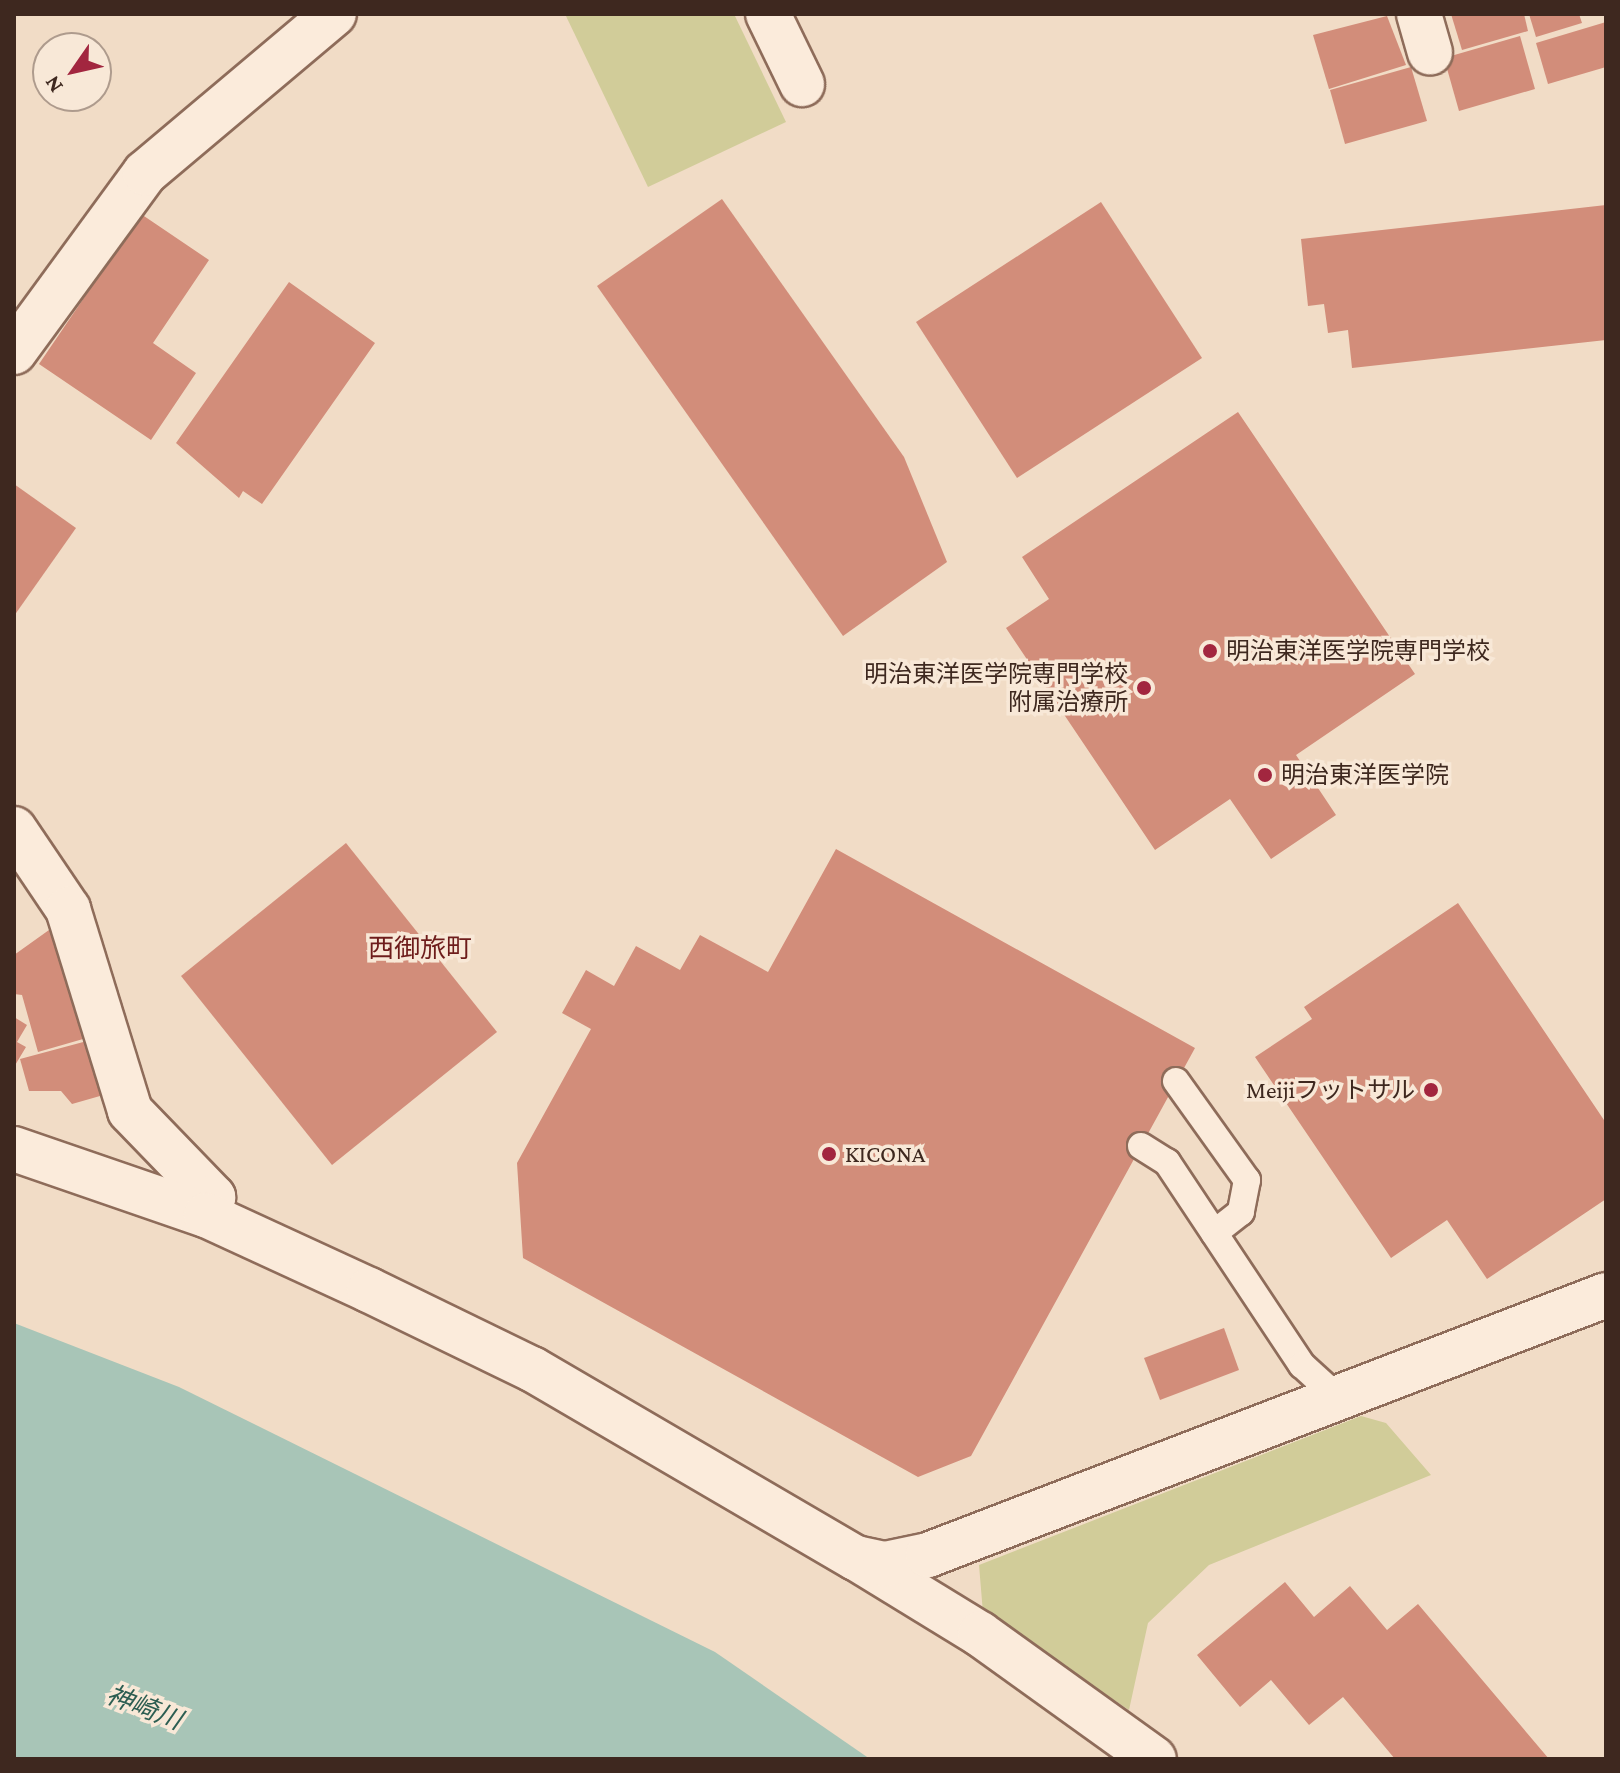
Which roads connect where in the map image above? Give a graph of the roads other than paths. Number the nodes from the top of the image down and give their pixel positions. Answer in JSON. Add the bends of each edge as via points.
{"nodes":[{"id":1,"x":334,"y":14,"type":"edge"},
{"id":2,"x":768,"y":14,"type":"edge"},
{"id":3,"x":802,"y":84,"type":"dead end"},
{"id":4,"x":14,"y":352,"type":"edge"},
{"id":5,"x":14,"y":829,"type":"edge"},
{"id":6,"x":1176,"y":1081,"type":"dead end"},
{"id":7,"x":1141,"y":1146,"type":"dead end"},
{"id":8,"x":14,"y":1149,"type":"edge"},
{"id":9,"x":206,"y":1215,"type":"junction"},
{"id":10,"x":1214,"y":1233,"type":"junction"},
{"id":11,"x":1606,"y":1295,"type":"edge"},
{"id":12,"x":1337,"y":1397,"type":"junction"},
{"id":13,"x":856,"y":1558,"type":"junction"},
{"id":14,"x":1154,"y":1759,"type":"edge"}],
"edges":[{"from":1,"to":4,"type":"street","via":[[145,173]]},
{"from":2,"to":3,"type":"street"},
{"from":5,"to":9,"type":"street","via":[[68,909],[130,1111],[213,1197]]},
{"from":6,"to":10,"type":"lane","via":[[1247,1180],[1241,1212]]},
{"from":7,"to":10,"type":"lane","via":[[1167,1162]]},
{"from":8,"to":9,"type":"street"},
{"from":9,"to":13,"type":"street","via":[[532,1369]]},
{"from":10,"to":12,"type":"lane","via":[[1302,1365]]},
{"from":11,"to":12,"type":"street"},
{"from":12,"to":13,"type":"street","via":[[928,1555],[885,1564]]},
{"from":13,"to":14,"type":"street","via":[[946,1611]]}]}
